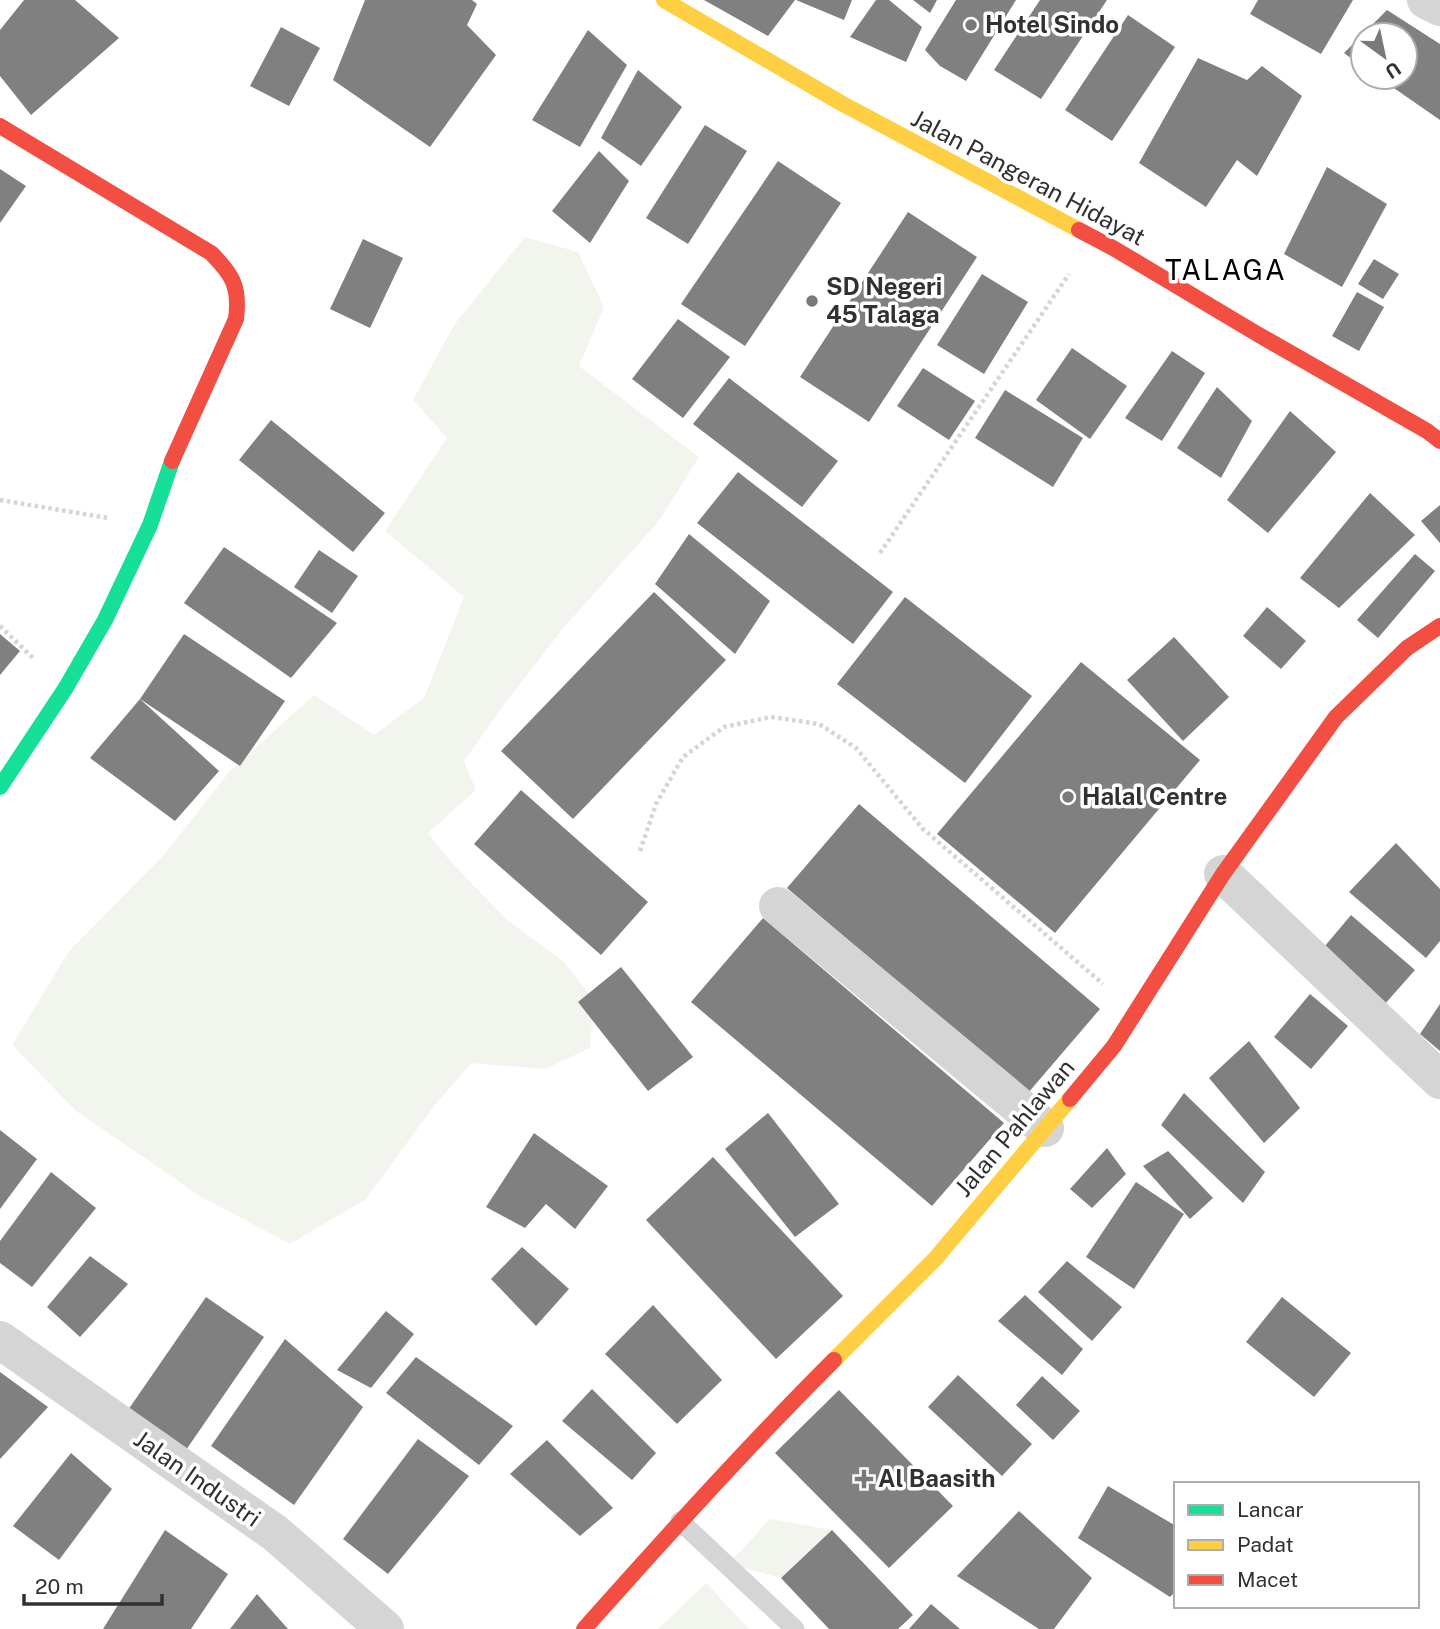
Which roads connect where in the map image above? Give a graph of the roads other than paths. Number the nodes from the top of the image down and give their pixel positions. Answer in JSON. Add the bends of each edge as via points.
{"nodes":[{"id":1,"x":664,"y":0,"type":"edge"},
{"id":2,"x":1426,"y":0,"type":"edge"},
{"id":3,"x":1440,"y":7,"type":"edge"},
{"id":4,"x":0,"y":126,"type":"edge"},
{"id":5,"x":1440,"y":441,"type":"edge"},
{"id":6,"x":1440,"y":626,"type":"edge"},
{"id":7,"x":0,"y":788,"type":"edge"},
{"id":8,"x":1223,"y":874,"type":"junction"},
{"id":9,"x":778,"y":906,"type":"dead end"},
{"id":10,"x":1440,"y":1080,"type":"edge"},
{"id":11,"x":1045,"y":1128,"type":"junction"},
{"id":12,"x":0,"y":1340,"type":"edge"},
{"id":13,"x":680,"y":1521,"type":"junction"},
{"id":14,"x":385,"y":1629,"type":"edge"},
{"id":15,"x":584,"y":1629,"type":"edge"},
{"id":16,"x":794,"y":1629,"type":"edge"}],
"edges":[{"from":1,"to":5,"type":"street","name":"Jalan Pangeran Hidayat","via":[[841,103],[1124,255]]},
{"from":2,"to":3,"type":"street"},
{"from":4,"to":7,"type":"street","via":[[211,253],[228,270],[239,301],[236,319],[170,466],[150,525],[105,620]]},
{"from":6,"to":8,"type":"street","name":"Jalan Pahlawan","via":[[1407,648],[1336,717]]},
{"from":8,"to":10,"type":"street"},
{"from":8,"to":11,"type":"street","name":"Jalan Pahlawan","via":[[1114,1046]]},
{"from":9,"to":11,"type":"street"},
{"from":11,"to":13,"type":"street","name":"Jalan Pahlawan","via":[[935,1259]]},
{"from":12,"to":14,"type":"street","name":"Jalan Industri","via":[[275,1533]]},
{"from":13,"to":15,"type":"street","name":"Jalan Pahlawan"},
{"from":13,"to":16,"type":"lane"}]}
